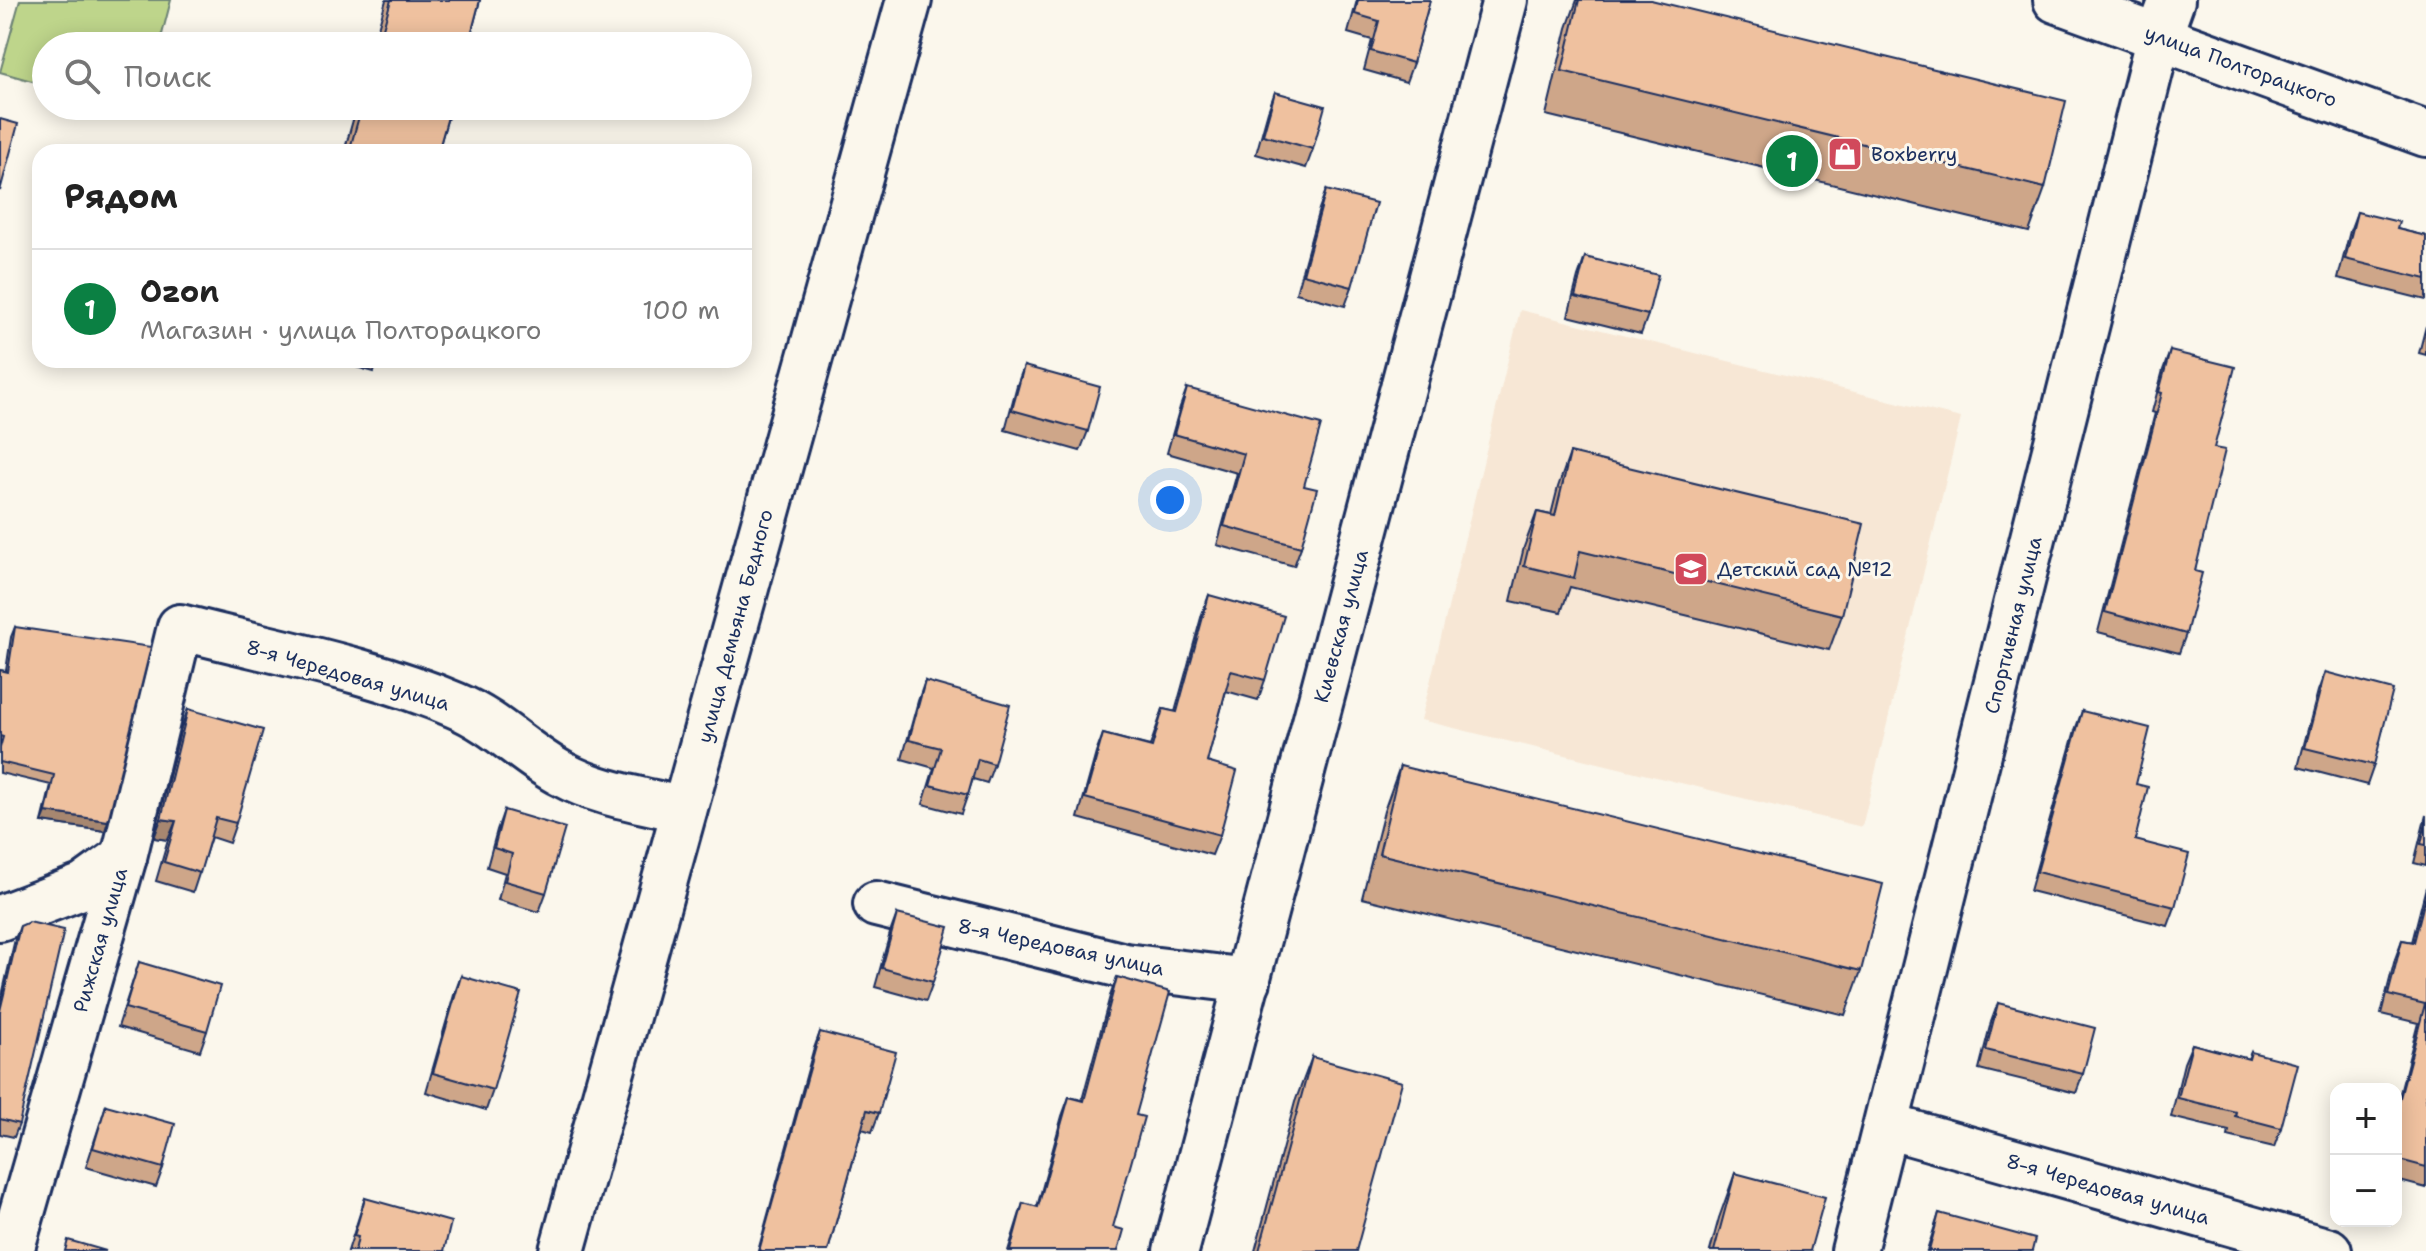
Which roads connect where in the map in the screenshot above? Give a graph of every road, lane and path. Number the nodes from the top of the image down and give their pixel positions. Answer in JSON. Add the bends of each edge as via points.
{"nodes":[{"id":1,"x":909,"y":0,"type":"edge"},
{"id":2,"x":1505,"y":0,"type":"edge"},
{"id":3,"x":2056,"y":0,"type":"edge"},
{"id":4,"x":2166,"y":18,"type":"edge"},
{"id":5,"x":2426,"y":134,"type":"edge"},
{"id":6,"x":180,"y":627,"type":"joint"},
{"id":7,"x":684,"y":810,"type":"junction"},
{"id":8,"x":124,"y":857,"type":"junction"},
{"id":9,"x":876,"y":904,"type":"dead end"},
{"id":10,"x":0,"y":918,"type":"edge"},
{"id":11,"x":1248,"y":981,"type":"junction"},
{"id":12,"x":1887,"y":1126,"type":"junction"},
{"id":13,"x":11,"y":1251,"type":"edge"},
{"id":14,"x":562,"y":1251,"type":"edge"},
{"id":15,"x":1176,"y":1251,"type":"edge"},
{"id":16,"x":1854,"y":1251,"type":"edge"},
{"id":17,"x":2329,"y":1251,"type":"edge"}],
"edges":[{"from":1,"to":7,"type":"street","name":"улица Демьяна Бедного"},
{"from":2,"to":11,"type":"street","name":"Киевская улица"},
{"from":3,"to":4,"type":"street","name":"улица Полторацкого"},
{"from":4,"to":5,"type":"street","name":"улица Полторацкого"},
{"from":4,"to":12,"type":"street","name":"Спортивная улица"},
{"from":6,"to":7,"type":"street","name":"8-я Чередовая улица","via":[[455,705],[500,728],[561,774]]},
{"from":6,"to":8,"type":"street","name":"Рижская улица"},
{"from":7,"to":14,"type":"street","name":"улица Демьяна Бедного"},
{"from":8,"to":10,"type":"street","via":[[84,886]]},
{"from":8,"to":13,"type":"street","name":"Рижская улица"},
{"from":9,"to":11,"type":"street","name":"8-я Чередовая улица","via":[[1125,966]]},
{"from":11,"to":15,"type":"street","name":"Киевская улица"},
{"from":12,"to":16,"type":"street","name":"Спортивная улица"},
{"from":12,"to":17,"type":"street","name":"8-я Чередовая улица"}]}
